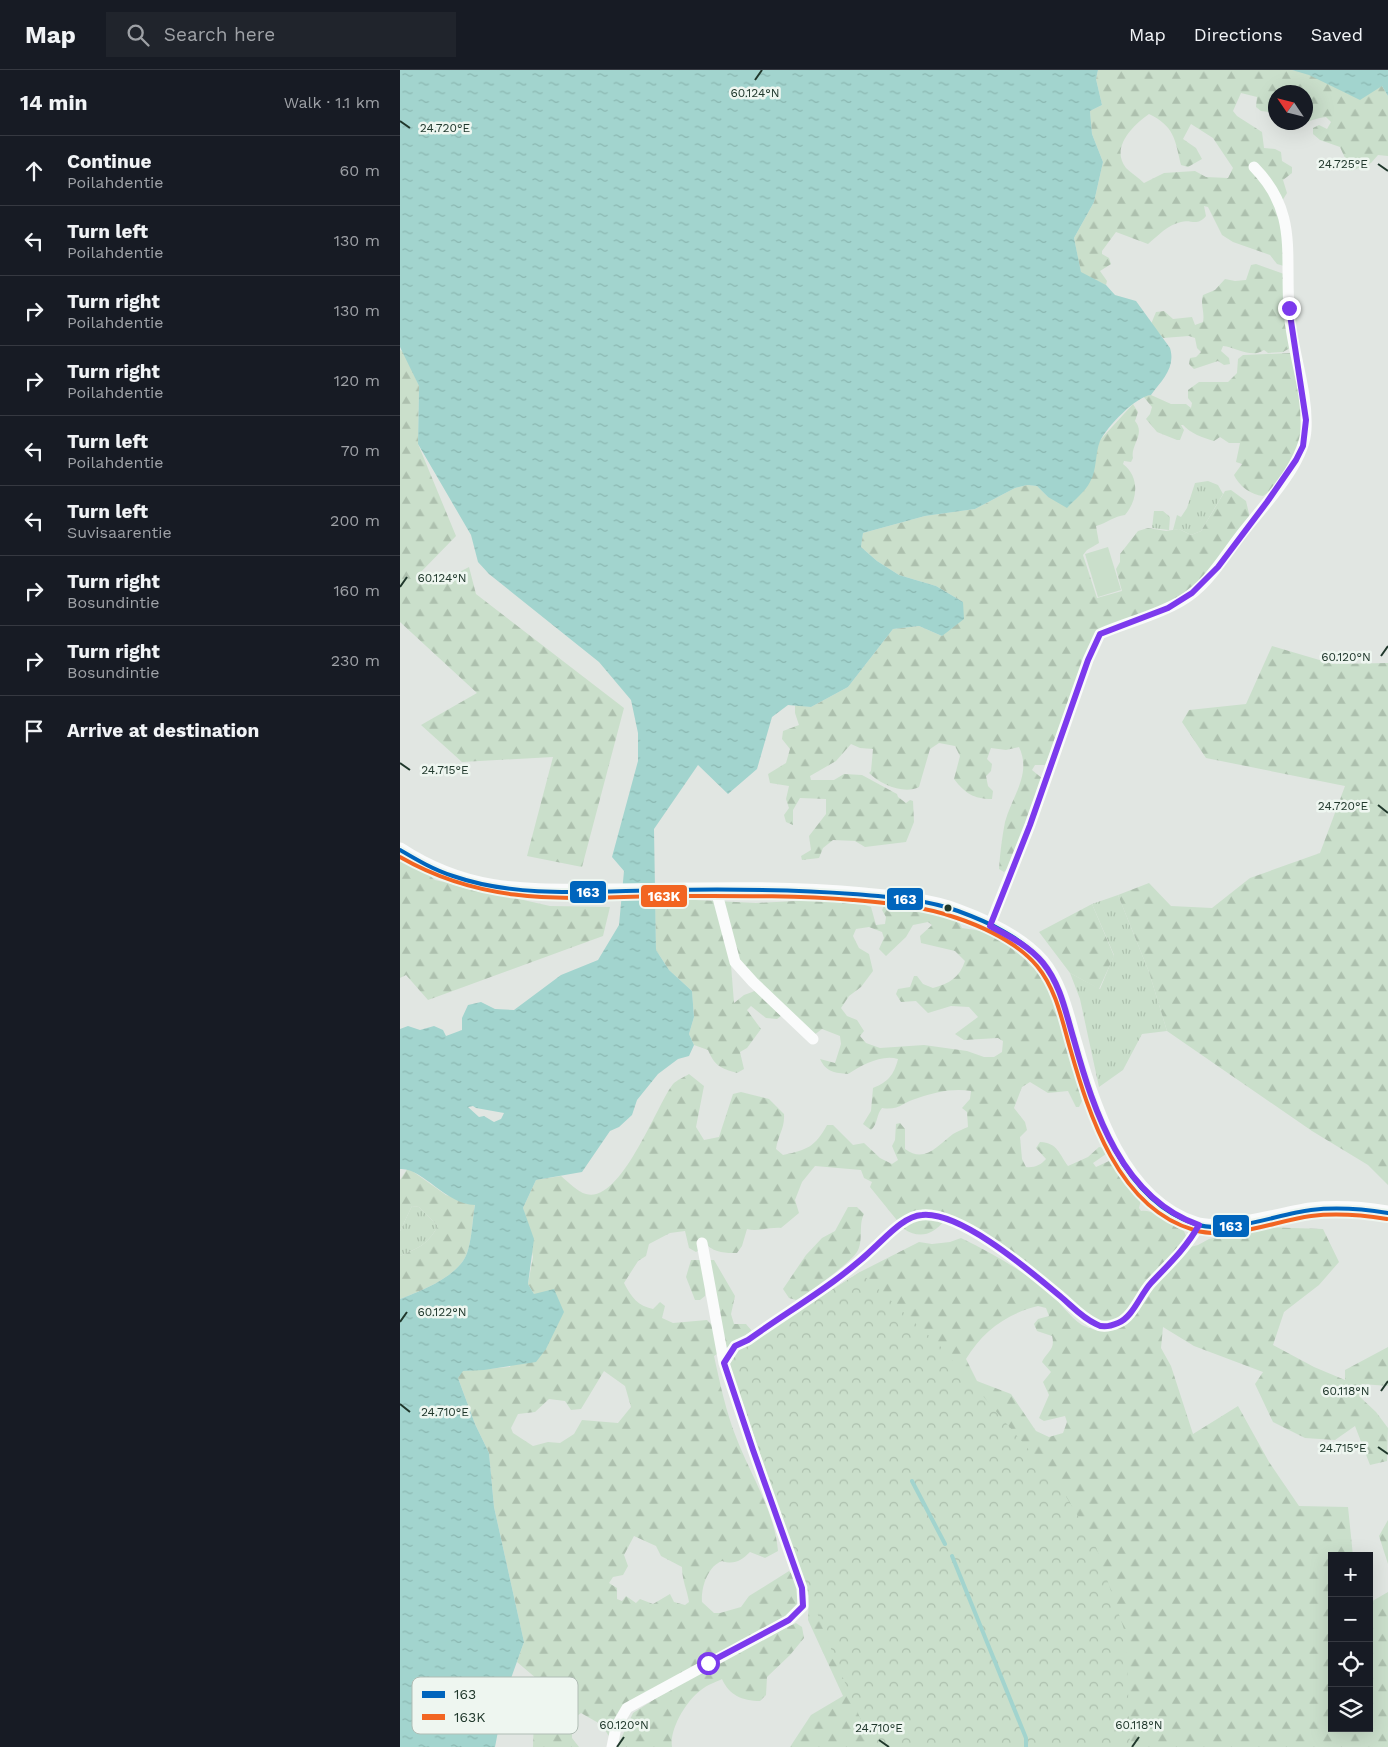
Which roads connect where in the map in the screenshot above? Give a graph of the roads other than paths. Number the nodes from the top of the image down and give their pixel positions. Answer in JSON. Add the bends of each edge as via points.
{"nodes":[{"id":1,"x":1254,"y":167,"type":"dead end"},
{"id":2,"x":400,"y":850,"type":"edge"},
{"id":3,"x":716,"y":890,"type":"junction"},
{"id":4,"x":990,"y":926,"type":"junction"},
{"id":5,"x":813,"y":1039,"type":"dead end"},
{"id":6,"x":1388,"y":1213,"type":"edge"},
{"id":7,"x":1199,"y":1225,"type":"junction"},
{"id":8,"x":702,"y":1243,"type":"dead end"},
{"id":9,"x":724,"y":1363,"type":"junction"},
{"id":10,"x":612,"y":1747,"type":"edge"}],
"edges":[{"from":1,"to":4,"type":"street","via":[[1282,207],[1288,236],[1289,308],[1306,420],[1303,446],[1267,502],[1205,582],[1175,605],[1100,634]]},
{"from":2,"to":3,"type":"street","via":[[435,871],[482,886],[527,890]]},
{"from":3,"to":4,"type":"street","via":[[804,890],[902,898],[943,906]]},
{"from":3,"to":5,"type":"street","via":[[735,962]]},
{"from":4,"to":7,"type":"street","via":[[1030,951],[1052,977],[1064,1005],[1092,1103],[1124,1163],[1164,1207]]},
{"from":6,"to":7,"type":"street","via":[[1315,1210],[1236,1224]]},
{"from":7,"to":9,"type":"street","via":[[1185,1248],[1144,1292],[1127,1318],[1105,1326],[1083,1316],[1017,1262],[971,1230],[943,1218],[920,1214],[900,1225],[824,1288],[735,1346]]},
{"from":8,"to":9,"type":"street"},
{"from":9,"to":10,"type":"street","via":[[802,1588],[803,1606],[789,1620],[627,1708],[616,1727]]}]}
